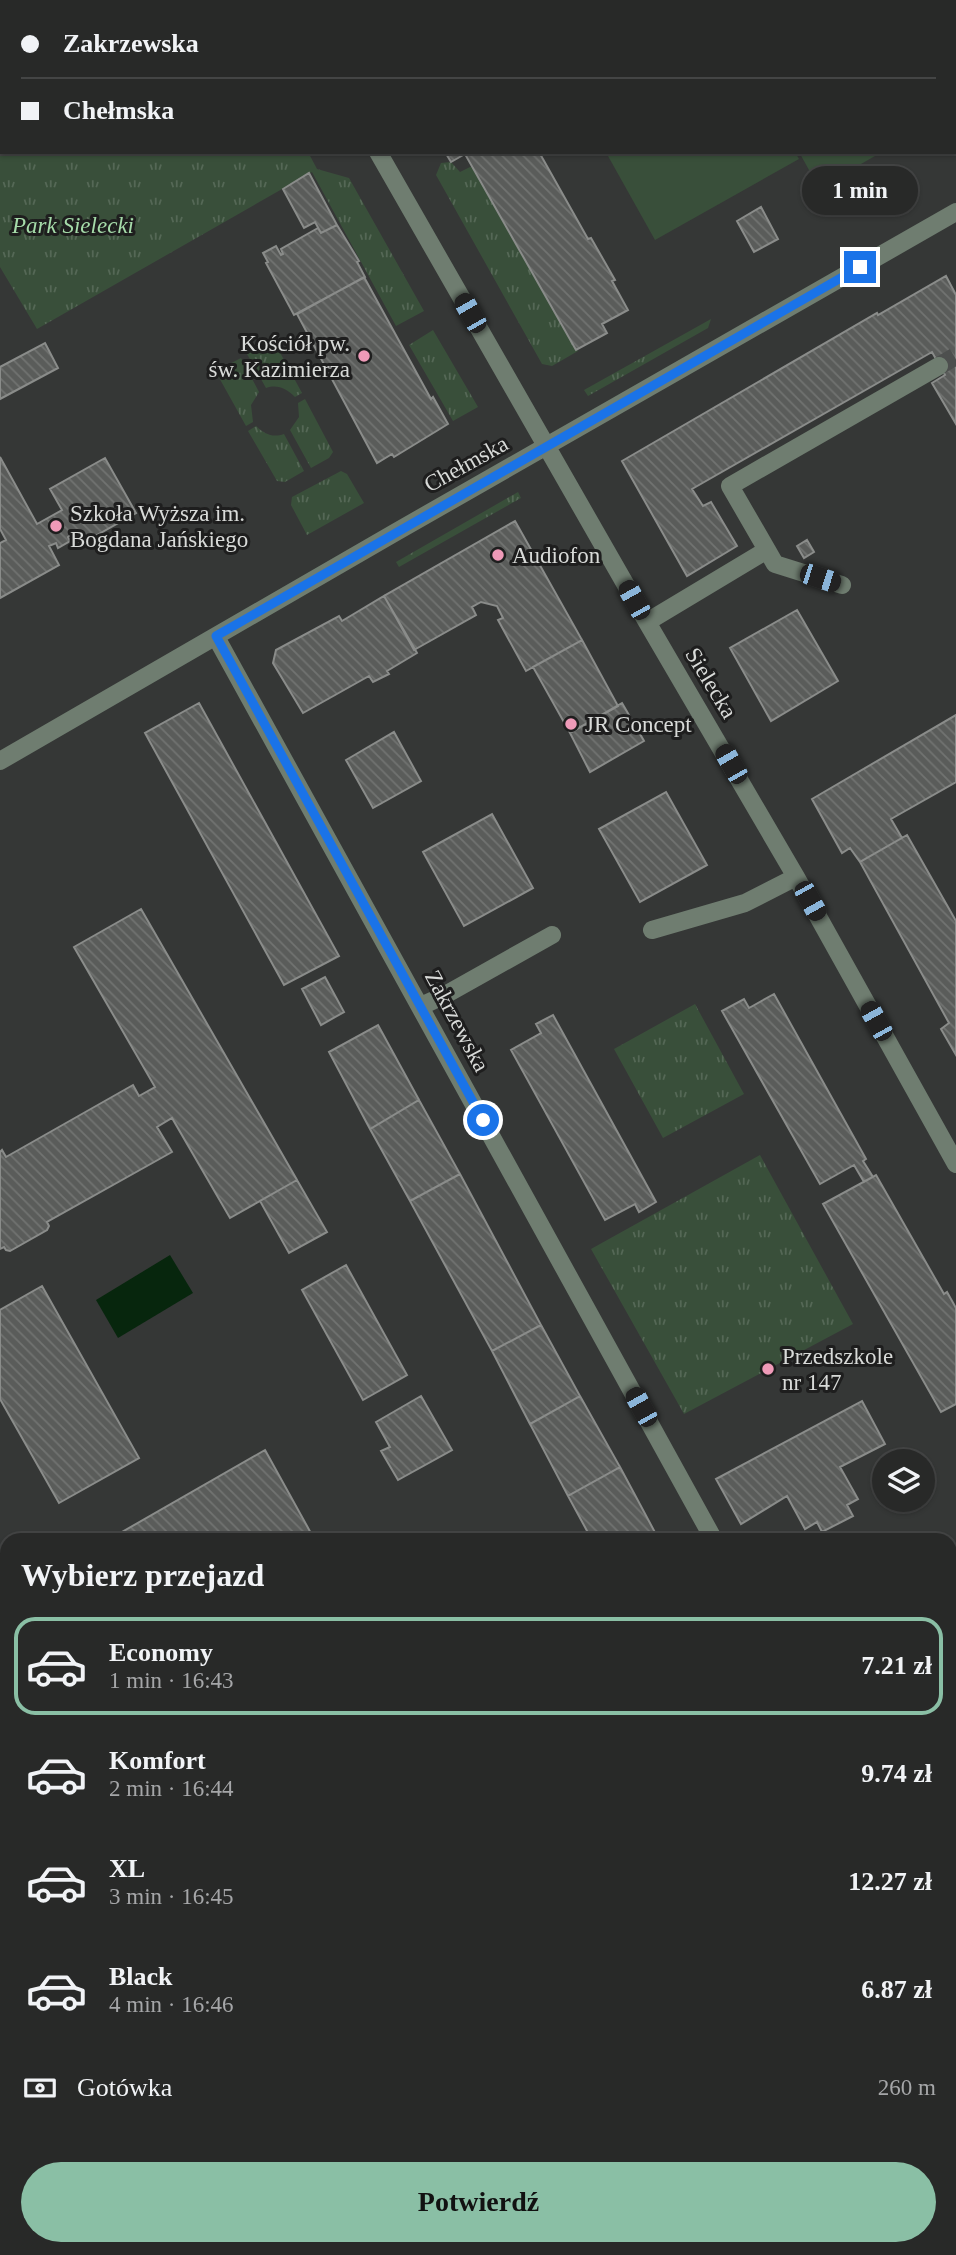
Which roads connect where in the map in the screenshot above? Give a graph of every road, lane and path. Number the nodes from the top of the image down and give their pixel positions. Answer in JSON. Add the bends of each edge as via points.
{"nodes":[{"id":1,"x":379,"y":154,"type":"edge"},
{"id":2,"x":956,"y":212,"type":"edge"},
{"id":3,"x":939,"y":366,"type":"tunnel mouth"},
{"id":4,"x":547,"y":447,"type":"junction"},
{"id":5,"x":767,"y":550,"type":"junction"},
{"id":6,"x":842,"y":585,"type":"dead end"},
{"id":7,"x":647,"y":622,"type":"junction"},
{"id":8,"x":216,"y":636,"type":"junction"},
{"id":9,"x":0,"y":761,"type":"edge"},
{"id":10,"x":796,"y":877,"type":"junction"},
{"id":11,"x":652,"y":930,"type":"dead end"},
{"id":12,"x":552,"y":935,"type":"dead end"},
{"id":13,"x":421,"y":1006,"type":"junction"},
{"id":14,"x":956,"y":1164,"type":"edge"},
{"id":15,"x":710,"y":1533,"type":"edge"}],
"edges":[{"from":1,"to":4,"type":"street","name":"Sielecka"},
{"from":2,"to":4,"type":"street","name":"Chełmska"},
{"from":3,"to":5,"type":"street","via":[[730,486]]},
{"from":4,"to":7,"type":"street","name":"Sielecka"},
{"from":4,"to":8,"type":"street","name":"Chełmska"},
{"from":5,"to":6,"type":"street","via":[[775,564]]},
{"from":5,"to":7,"type":"street"},
{"from":7,"to":10,"type":"street","name":"Sielecka"},
{"from":8,"to":9,"type":"street","name":"Chełmska"},
{"from":8,"to":13,"type":"street","name":"Zakrzewska"},
{"from":10,"to":11,"type":"street","via":[[746,903]]},
{"from":10,"to":14,"type":"street","name":"Sielecka"},
{"from":12,"to":13,"type":"street"},
{"from":13,"to":15,"type":"street","name":"Zakrzewska"}]}
